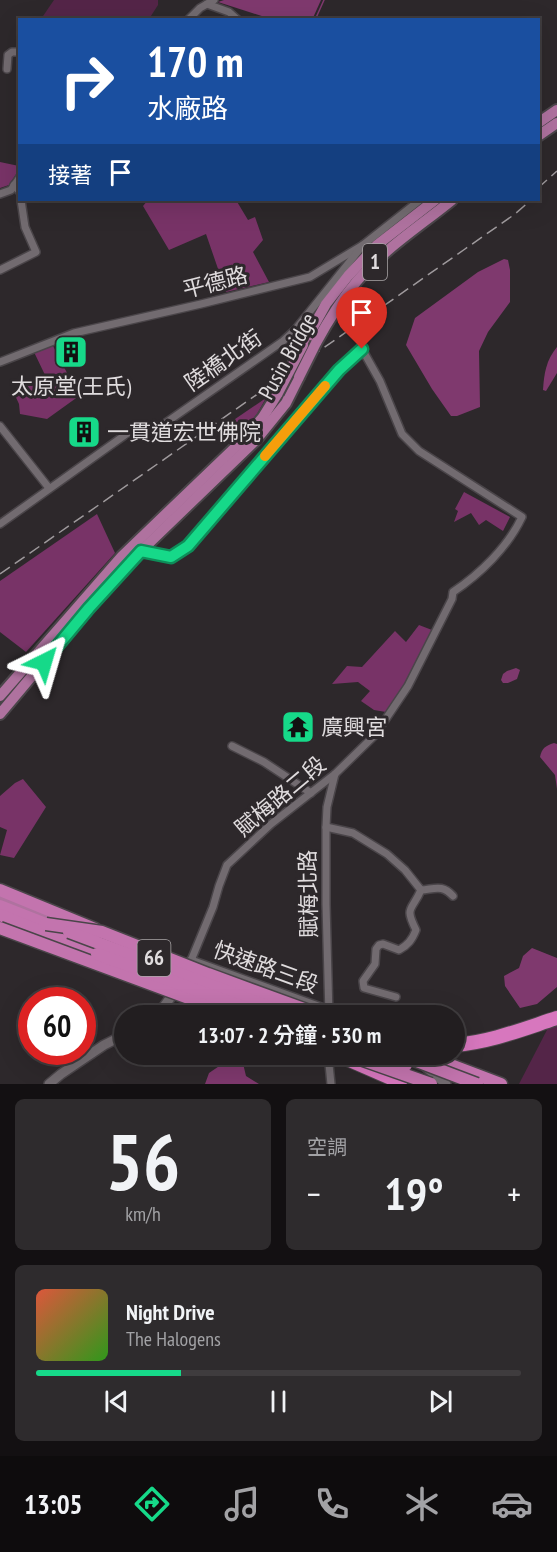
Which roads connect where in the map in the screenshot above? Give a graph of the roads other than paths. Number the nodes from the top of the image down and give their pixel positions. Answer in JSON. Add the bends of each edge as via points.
{"nodes":[{"id":1,"x":211,"y":2,"type":"edge"},
{"id":2,"x":190,"y":18,"type":"edge"},
{"id":3,"x":236,"y":18,"type":"edge"},
{"id":4,"x":18,"y":52,"type":"edge"},
{"id":5,"x":7,"y":69,"type":"dead end"},
{"id":6,"x":557,"y":110,"type":"edge"},
{"id":7,"x":540,"y":122,"type":"edge"},
{"id":8,"x":557,"y":123,"type":"edge"},
{"id":9,"x":540,"y":135,"type":"edge"},
{"id":10,"x":17,"y":188,"type":"edge"},
{"id":11,"x":0,"y":194,"type":"edge"},
{"id":12,"x":21,"y":201,"type":"edge"},
{"id":13,"x":419,"y":201,"type":"edge"},
{"id":14,"x":434,"y":201,"type":"edge"},
{"id":15,"x":451,"y":201,"type":"edge"},
{"id":16,"x":363,"y":245,"type":"junction"},
{"id":17,"x":0,"y":270,"type":"edge"},
{"id":18,"x":0,"y":362,"type":"edge"},
{"id":19,"x":0,"y":426,"type":"edge"},
{"id":20,"x":49,"y":488,"type":"junction"},
{"id":21,"x":0,"y":524,"type":"edge"},
{"id":22,"x":154,"y":532,"type":"junction"},
{"id":23,"x":137,"y":548,"type":"junction"},
{"id":24,"x":0,"y":696,"type":"edge"},
{"id":25,"x":1,"y":713,"type":"edge"},
{"id":26,"x":232,"y":746,"type":"dead end"},
{"id":27,"x":336,"y":774,"type":"junction"},
{"id":28,"x":311,"y":792,"type":"junction"},
{"id":29,"x":326,"y":827,"type":"junction"},
{"id":30,"x":0,"y":890,"type":"edge"},
{"id":31,"x":421,"y":890,"type":"junction"},
{"id":32,"x":453,"y":896,"type":"dead end"},
{"id":33,"x":0,"y":898,"type":"edge"},
{"id":34,"x":0,"y":906,"type":"edge"},
{"id":35,"x":0,"y":915,"type":"edge"},
{"id":36,"x":0,"y":922,"type":"edge"},
{"id":37,"x":46,"y":924,"type":"junction"},
{"id":38,"x":0,"y":928,"type":"edge"},
{"id":39,"x":102,"y":932,"type":"junction"},
{"id":40,"x":97,"y":954,"type":"junction"},
{"id":41,"x":189,"y":966,"type":"junction"},
{"id":42,"x":174,"y":993,"type":"junction"},
{"id":43,"x":396,"y":997,"type":"dead end"},
{"id":44,"x":166,"y":1005,"type":"edge"},
{"id":45,"x":202,"y":1005,"type":"edge"},
{"id":46,"x":203,"y":1005,"type":"edge"},
{"id":47,"x":207,"y":1005,"type":"edge"},
{"id":48,"x":212,"y":1005,"type":"edge"},
{"id":49,"x":238,"y":1005,"type":"edge"},
{"id":50,"x":263,"y":1005,"type":"edge"},
{"id":51,"x":283,"y":1005,"type":"edge"},
{"id":52,"x":300,"y":1005,"type":"edge"},
{"id":53,"x":301,"y":1005,"type":"edge"},
{"id":54,"x":327,"y":1005,"type":"edge"},
{"id":55,"x":557,"y":1015,"type":"edge"},
{"id":56,"x":465,"y":1037,"type":"edge"},
{"id":57,"x":114,"y":1040,"type":"edge"},
{"id":58,"x":465,"y":1044,"type":"edge"},
{"id":59,"x":330,"y":1065,"type":"edge"},
{"id":60,"x":350,"y":1065,"type":"edge"},
{"id":61,"x":356,"y":1065,"type":"edge"},
{"id":62,"x":373,"y":1065,"type":"edge"},
{"id":63,"x":377,"y":1065,"type":"edge"},
{"id":64,"x":405,"y":1065,"type":"edge"},
{"id":65,"x":424,"y":1065,"type":"edge"},
{"id":66,"x":427,"y":1065,"type":"edge"},
{"id":67,"x":451,"y":1065,"type":"edge"},
{"id":68,"x":49,"y":1084,"type":"edge"},
{"id":69,"x":331,"y":1084,"type":"edge"},
{"id":70,"x":390,"y":1084,"type":"edge"},
{"id":71,"x":400,"y":1084,"type":"edge"},
{"id":72,"x":412,"y":1084,"type":"edge"},
{"id":73,"x":431,"y":1084,"type":"edge"},
{"id":74,"x":446,"y":1084,"type":"edge"},
{"id":75,"x":455,"y":1084,"type":"edge"},
{"id":76,"x":477,"y":1084,"type":"edge"},
{"id":77,"x":501,"y":1084,"type":"edge"}],
"edges":[{"from":1,"to":2,"type":"street"},
{"from":1,"to":3,"type":"street"},
{"from":4,"to":5,"type":"street","via":[[8,55]]},
{"from":6,"to":7,"type":"main road"},
{"from":8,"to":9,"type":"main road"},
{"from":10,"to":11,"type":"street"},
{"from":12,"to":17,"type":"street","via":[[25,227],[36,252]]},
{"from":13,"to":16,"type":"street","name":"平德路"},
{"from":14,"to":22,"type":"main road","name":"Pusin Bridge","number":"1","bridge":true,"via":[[377,245],[348,276],[326,304],[262,417]]},
{"from":15,"to":22,"type":"main road","name":"Pusin Bridge","number":"1","bridge":true,"via":[[386,251],[357,280],[335,309],[286,403],[256,440]]},
{"from":16,"to":18,"type":"street","name":"平德路","via":[[310,277],[74,333]]},
{"from":16,"to":20,"type":"street","name":"陸橋北街","via":[[283,340],[154,431],[139,424]]},
{"from":19,"to":20,"type":"street"},
{"from":20,"to":21,"type":"street"},
{"from":22,"to":23,"type":"main road","number":"1"},
{"from":23,"to":24,"type":"main road","number":"1"},
{"from":23,"to":25,"type":"main road","number":"1"},
{"from":23,"to":27,"type":"street","name":"賦梅路二段","via":[[171,557],[188,546],[339,370],[362,349],[402,434],[419,451],[522,518],[492,558],[453,591],[408,686],[375,735]]},
{"from":26,"to":28,"type":"street"},
{"from":27,"to":28,"type":"street","name":"賦梅路二段"},
{"from":27,"to":29,"type":"street","name":"賦梅北路"},
{"from":28,"to":41,"type":"street","name":"賦梅路二段","via":[[227,865]]},
{"from":29,"to":31,"type":"street","via":[[353,833],[387,854]]},
{"from":29,"to":54,"type":"street","name":"賦梅北路"},
{"from":30,"to":39,"type":"highway","bridge":true},
{"from":31,"to":32,"type":"street","via":[[443,888]]},
{"from":31,"to":43,"type":"street","via":[[410,906],[409,916],[416,930],[408,945],[399,950],[378,945],[375,964],[363,981],[364,988]]},
{"from":33,"to":41,"type":"main road","number":"66"},
{"from":34,"to":37,"type":"highway","number":"66"},
{"from":35,"to":40,"type":"highway","number":"66"},
{"from":36,"to":42,"type":"main road","number":"66"},
{"from":37,"to":39,"type":"highway","bridge":true},
{"from":37,"to":50,"type":"highway","number":"66","bridge":true},
{"from":38,"to":45,"type":"highway","bridge":true},
{"from":39,"to":52,"type":"highway","bridge":true},
{"from":40,"to":47,"type":"highway","bridge":true},
{"from":40,"to":49,"type":"highway","number":"66","bridge":true},
{"from":41,"to":51,"type":"main road","number":"66"},
{"from":41,"to":53,"type":"street","name":"快速路三段"},
{"from":42,"to":44,"type":"street"},
{"from":42,"to":46,"type":"street"},
{"from":42,"to":48,"type":"main road","number":"66"},
{"from":55,"to":56,"type":"highway"},
{"from":55,"to":58,"type":"highway","via":[[508,1035]]},
{"from":57,"to":68,"type":"street"},
{"from":59,"to":69,"type":"street"},
{"from":60,"to":70,"type":"highway"},
{"from":61,"to":71,"type":"highway"},
{"from":62,"to":72,"type":"street"},
{"from":63,"to":73,"type":"highway","bridge":true},
{"from":64,"to":75,"type":"highway","bridge":true},
{"from":65,"to":74,"type":"street"},
{"from":66,"to":76,"type":"highway","bridge":true},
{"from":67,"to":77,"type":"highway"}]}
